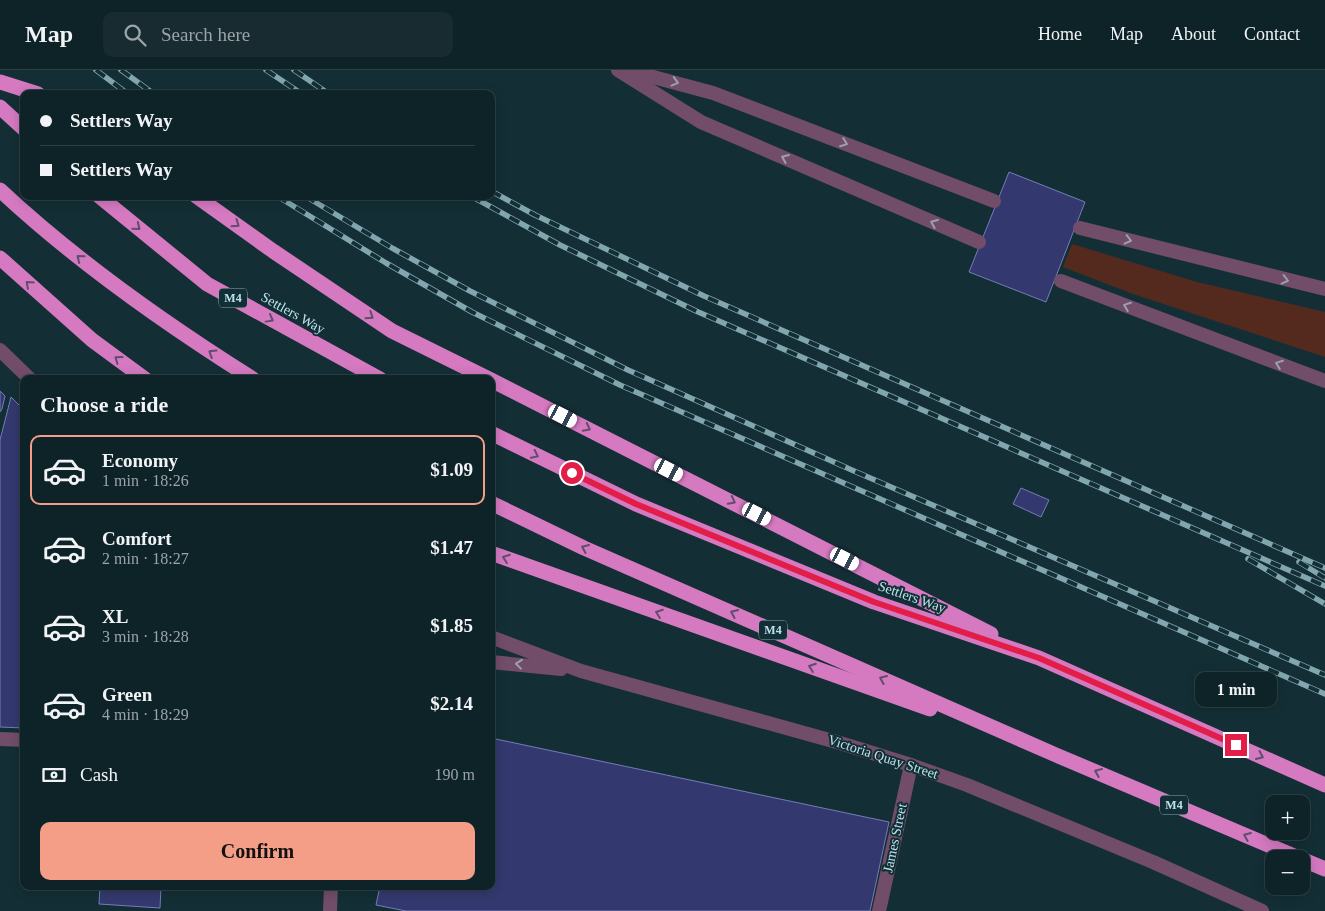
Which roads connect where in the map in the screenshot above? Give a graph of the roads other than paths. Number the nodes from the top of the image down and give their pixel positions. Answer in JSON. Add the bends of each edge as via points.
{"nodes":[{"id":1,"x":618,"y":70,"type":"edge"},
{"id":2,"x":628,"y":70,"type":"edge"},
{"id":3,"x":0,"y":82,"type":"edge"},
{"id":4,"x":25,"y":90,"type":"edge"},
{"id":5,"x":0,"y":107,"type":"edge"},
{"id":6,"x":20,"y":125,"type":"edge"},
{"id":7,"x":0,"y":190,"type":"edge"},
{"id":8,"x":104,"y":200,"type":"edge"},
{"id":9,"x":202,"y":200,"type":"edge"},
{"id":10,"x":994,"y":201,"type":"dead end"},
{"id":11,"x":1080,"y":228,"type":"dead end"},
{"id":12,"x":979,"y":242,"type":"dead end"},
{"id":13,"x":0,"y":258,"type":"edge"},
{"id":14,"x":1061,"y":281,"type":"dead end"},
{"id":15,"x":1325,"y":289,"type":"edge"},
{"id":16,"x":0,"y":350,"type":"edge"},
{"id":17,"x":26,"y":375,"type":"edge"},
{"id":18,"x":140,"y":375,"type":"edge"},
{"id":19,"x":247,"y":375,"type":"edge"},
{"id":20,"x":373,"y":375,"type":"edge"},
{"id":21,"x":482,"y":375,"type":"edge"},
{"id":22,"x":1325,"y":380,"type":"edge"},
{"id":23,"x":495,"y":382,"type":"edge"},
{"id":24,"x":495,"y":435,"type":"edge"},
{"id":25,"x":495,"y":505,"type":"edge"},
{"id":26,"x":495,"y":555,"type":"edge"},
{"id":27,"x":495,"y":639,"type":"edge"},
{"id":28,"x":1039,"y":658,"type":"junction"},
{"id":29,"x":495,"y":662,"type":"edge"},
{"id":30,"x":581,"y":671,"type":"junction"},
{"id":31,"x":0,"y":739,"type":"edge"},
{"id":32,"x":20,"y":740,"type":"edge"},
{"id":33,"x":1056,"y":755,"type":"junction"},
{"id":34,"x":911,"y":765,"type":"junction"},
{"id":35,"x":1325,"y":785,"type":"edge"},
{"id":36,"x":1279,"y":850,"type":"edge"},
{"id":37,"x":1310,"y":863,"type":"edge"},
{"id":38,"x":1325,"y":869,"type":"edge"},
{"id":39,"x":331,"y":890,"type":"edge"},
{"id":40,"x":330,"y":911,"type":"edge"},
{"id":41,"x":879,"y":911,"type":"edge"},
{"id":42,"x":1262,"y":911,"type":"edge"}],
"edges":[{"from":12,"to":1,"type":"street","one_way":true,"via":[[701,122]]},
{"from":2,"to":10,"type":"street","one_way":true,"via":[[713,93]]},
{"from":3,"to":4,"type":"highway"},
{"from":5,"to":6,"type":"highway"},
{"from":19,"to":7,"type":"highway","one_way":true,"via":[[184,335],[94,270]]},
{"from":8,"to":20,"type":"highway","name":"Settlers Way","number":"M4","one_way":true,"via":[[207,284]]},
{"from":9,"to":21,"type":"highway","one_way":true,"via":[[392,331]]},
{"from":11,"to":15,"type":"street","one_way":true},
{"from":18,"to":13,"type":"highway","one_way":true,"via":[[92,340]]},
{"from":22,"to":14,"type":"street","one_way":true},
{"from":16,"to":17,"type":"street"},
{"from":23,"to":28,"type":"highway","one_way":true},
{"from":24,"to":28,"type":"highway","name":"Settlers Way","one_way":true,"via":[[664,516],[874,602]]},
{"from":33,"to":25,"type":"highway","number":"M4","one_way":true,"via":[[584,548]]},
{"from":33,"to":26,"type":"highway","one_way":true},
{"from":27,"to":30,"type":"street","name":"Victoria Quay Street"},
{"from":28,"to":35,"type":"highway","name":"Settlers Way","one_way":true},
{"from":30,"to":29,"type":"street","one_way":true},
{"from":30,"to":34,"type":"street","name":"Victoria Quay Street"},
{"from":31,"to":32,"type":"street"},
{"from":36,"to":33,"type":"highway","number":"M4","one_way":true},
{"from":34,"to":41,"type":"street","name":"James Street"},
{"from":34,"to":42,"type":"street","name":"Victoria Quay Street","via":[[1144,858]]},
{"from":37,"to":38,"type":"highway","number":"M4"},
{"from":39,"to":40,"type":"street"}]}
